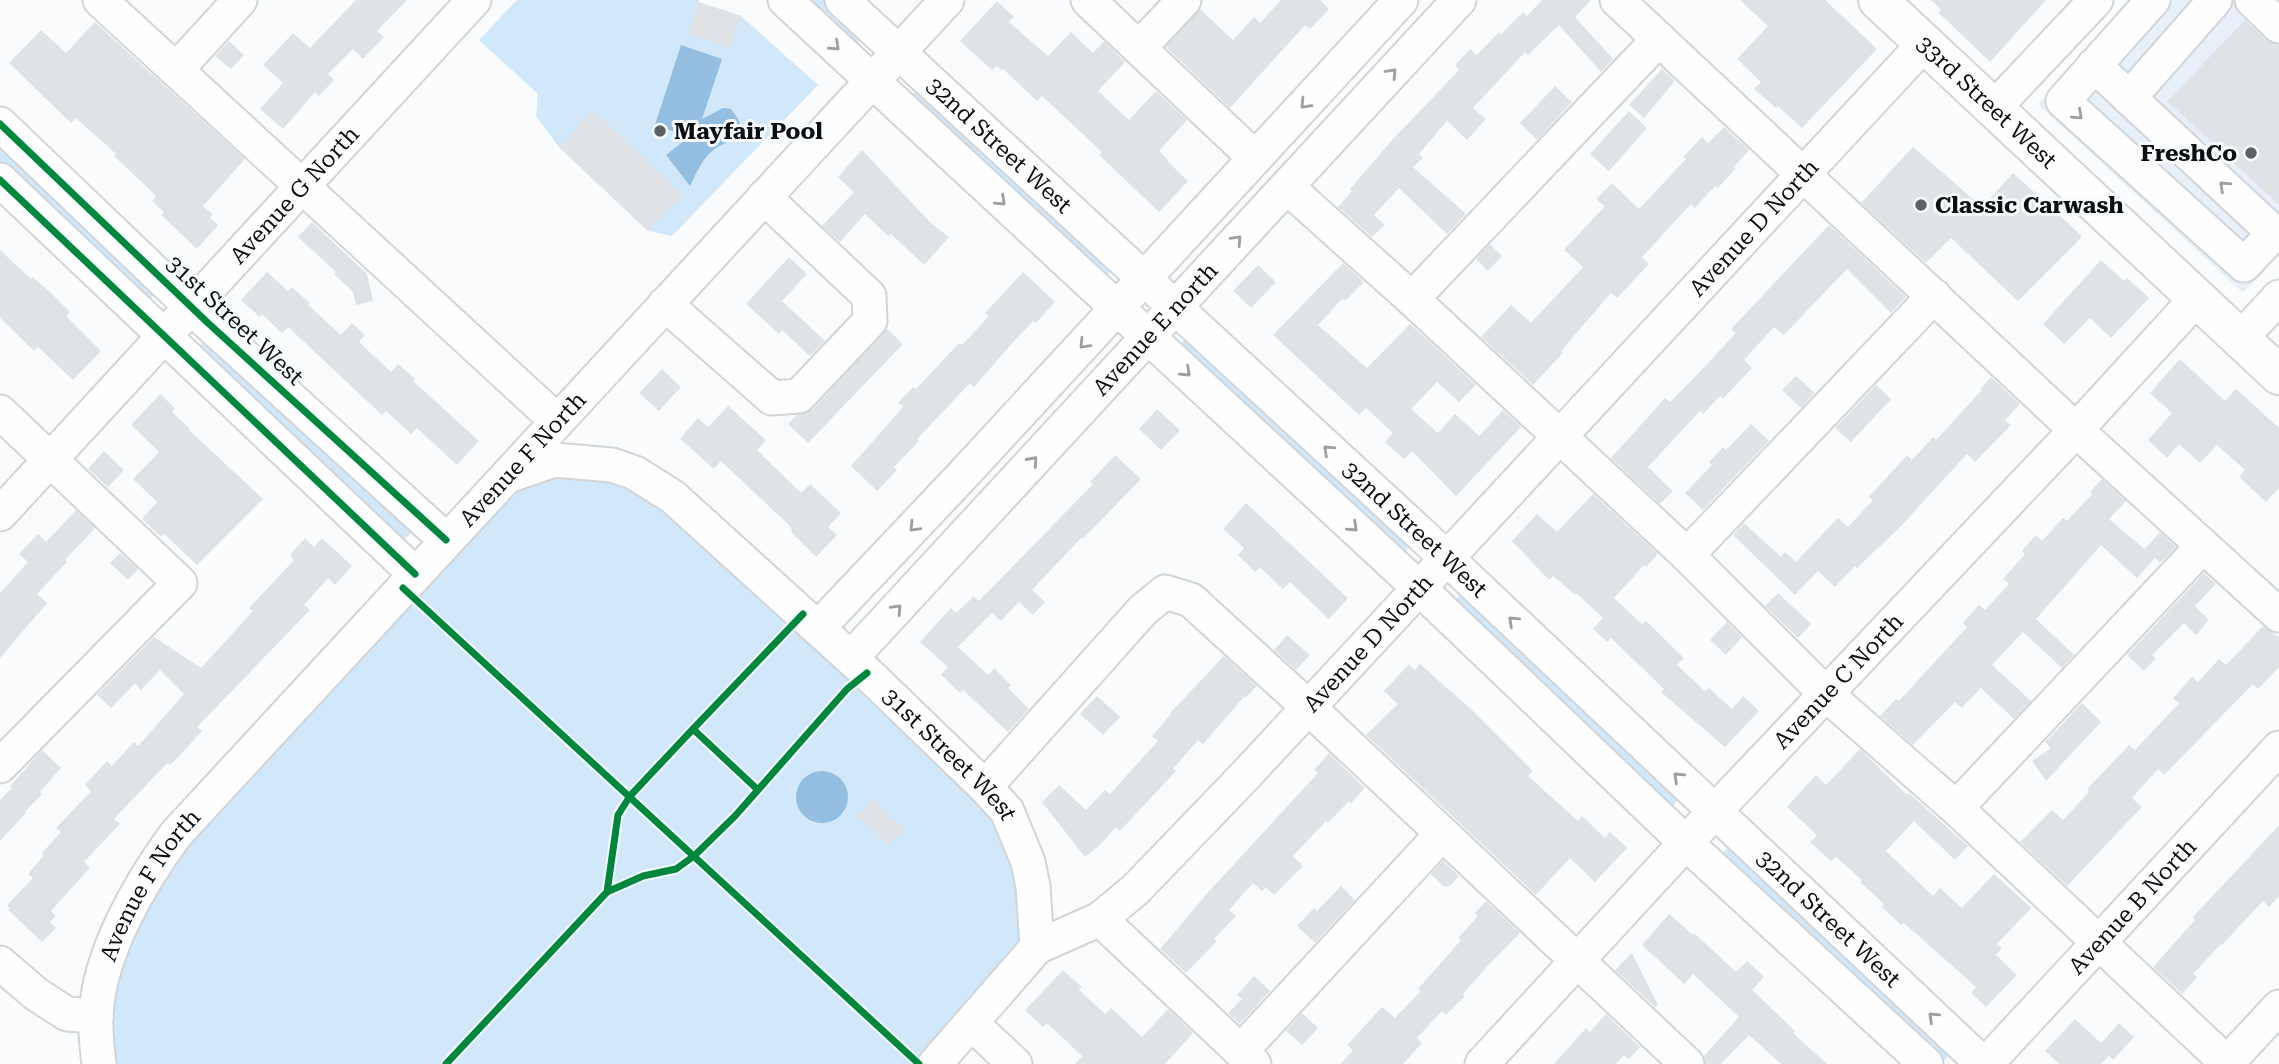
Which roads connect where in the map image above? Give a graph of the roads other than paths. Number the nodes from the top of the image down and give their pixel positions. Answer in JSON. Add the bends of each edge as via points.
{"nodes":[{"id":1,"x":100,"y":0,"type":"edge"},
{"id":2,"x":240,"y":0,"type":"edge"},
{"id":3,"x":474,"y":0,"type":"edge"},
{"id":4,"x":785,"y":0,"type":"edge"},
{"id":5,"x":842,"y":0,"type":"edge"},
{"id":6,"x":947,"y":0,"type":"edge"},
{"id":7,"x":1088,"y":0,"type":"edge"},
{"id":8,"x":1184,"y":0,"type":"edge"},
{"id":9,"x":1401,"y":0,"type":"edge"},
{"id":10,"x":1459,"y":0,"type":"edge"},
{"id":11,"x":1617,"y":0,"type":"edge"},
{"id":12,"x":1878,"y":0,"type":"edge"},
{"id":13,"x":2153,"y":0,"type":"edge"},
{"id":14,"x":2215,"y":0,"type":"edge"},
{"id":15,"x":2252,"y":0,"type":"edge"},
{"id":16,"x":2088,"y":8,"type":"edge"},
{"id":17,"x":2279,"y":26,"type":"edge"},
{"id":18,"x":1659,"y":39,"type":"junction"},
{"id":19,"x":1925,"y":43,"type":"junction"},
{"id":20,"x":1140,"y":47,"type":"junction"},
{"id":21,"x":898,"y":52,"type":"junction"},
{"id":22,"x":2103,"y":55,"type":"junction"},
{"id":23,"x":176,"y":70,"type":"junction"},
{"id":24,"x":872,"y":80,"type":"junction"},
{"id":25,"x":2129,"y":98,"type":"junction"},
{"id":26,"x":1994,"y":108,"type":"junction"},
{"id":27,"x":0,"y":124,"type":"edge"},
{"id":28,"x":1255,"y":158,"type":"junction"},
{"id":29,"x":1804,"y":174,"type":"junction"},
{"id":30,"x":0,"y":180,"type":"edge"},
{"id":31,"x":302,"y":184,"type":"junction"},
{"id":32,"x":1287,"y":187,"type":"junction"},
{"id":33,"x":764,"y":197,"type":"junction"},
{"id":34,"x":2265,"y":252,"type":"edge"},
{"id":35,"x":1143,"y":280,"type":"junction"},
{"id":36,"x":1934,"y":296,"type":"junction"},
{"id":37,"x":2279,"y":297,"type":"edge"},
{"id":38,"x":2197,"y":298,"type":"junction"},
{"id":39,"x":1412,"y":299,"type":"junction"},
{"id":40,"x":666,"y":304,"type":"junction"},
{"id":41,"x":191,"y":307,"type":"junction"},
{"id":42,"x":1174,"y":308,"type":"junction"},
{"id":43,"x":1116,"y":309,"type":"junction"},
{"id":44,"x":165,"y":335,"type":"junction"},
{"id":45,"x":1147,"y":336,"type":"junction"},
{"id":46,"x":2241,"y":338,"type":"junction"},
{"id":47,"x":2279,"y":374,"type":"edge"},
{"id":48,"x":0,"y":412,"type":"edge"},
{"id":49,"x":557,"y":421,"type":"junction"},
{"id":50,"x":2076,"y":430,"type":"junction"},
{"id":51,"x":1559,"y":438,"type":"junction"},
{"id":52,"x":52,"y":459,"type":"junction"},
{"id":53,"x":505,"y":477,"type":"junction"},
{"id":54,"x":0,"y":514,"type":"edge"},
{"id":55,"x":446,"y":540,"type":"junction"},
{"id":56,"x":2203,"y":546,"type":"junction"},
{"id":57,"x":1687,"y":555,"type":"junction"},
{"id":58,"x":1445,"y":558,"type":"junction"},
{"id":59,"x":415,"y":573,"type":"junction"},
{"id":60,"x":1419,"y":588,"type":"junction"},
{"id":61,"x":2279,"y":615,"type":"edge"},
{"id":62,"x":818,"y":628,"type":"junction"},
{"id":63,"x":851,"y":659,"type":"junction"},
{"id":64,"x":1826,"y":694,"type":"junction"},
{"id":65,"x":1308,"y":707,"type":"junction"},
{"id":66,"x":2279,"y":748,"type":"edge"},
{"id":67,"x":0,"y":766,"type":"edge"},
{"id":68,"x":985,"y":787,"type":"junction"},
{"id":69,"x":1956,"y":808,"type":"junction"},
{"id":70,"x":1715,"y":811,"type":"junction"},
{"id":71,"x":1442,"y":834,"type":"junction"},
{"id":72,"x":1686,"y":843,"type":"junction"},
{"id":73,"x":1100,"y":919,"type":"junction"},
{"id":74,"x":2099,"y":944,"type":"junction"},
{"id":75,"x":1037,"y":947,"type":"junction"},
{"id":76,"x":1577,"y":962,"type":"junction"},
{"id":77,"x":6,"y":982,"type":"edge"},
{"id":78,"x":2279,"y":1007,"type":"edge"},
{"id":79,"x":96,"y":1016,"type":"junction"},
{"id":80,"x":971,"y":1023,"type":"junction"},
{"id":81,"x":1248,"y":1058,"type":"edge"},
{"id":82,"x":940,"y":1062,"type":"edge"},
{"id":83,"x":2227,"y":1063,"type":"edge"},
{"id":84,"x":99,"y":1064,"type":"edge"},
{"id":85,"x":1016,"y":1064,"type":"edge"},
{"id":86,"x":1482,"y":1064,"type":"edge"},
{"id":87,"x":1687,"y":1064,"type":"edge"},
{"id":88,"x":1926,"y":1064,"type":"edge"},
{"id":89,"x":1984,"y":1064,"type":"edge"}],
"edges":[{"from":1,"to":23,"type":"street"},
{"from":2,"to":23,"type":"street"},
{"from":3,"to":31,"type":"street","name":"Avenue G North"},
{"from":4,"to":24,"type":"street","name":"32nd Street West","one_way":true},
{"from":5,"to":21,"type":"street","name":"32nd Street West"},
{"from":6,"to":21,"type":"street","name":"Avenue F North"},
{"from":7,"to":20,"type":"street"},
{"from":8,"to":20,"type":"street"},
{"from":9,"to":28,"type":"street","name":"Avenue E north","one_way":true},
{"from":32,"to":10,"type":"street","name":"Avenue E north","one_way":true},
{"from":11,"to":18,"type":"street"},
{"from":12,"to":19,"type":"main road","name":"33rd Street West"},
{"from":13,"to":22,"type":"street"},
{"from":14,"to":25,"type":"street"},
{"from":15,"to":17,"type":"street"},
{"from":16,"to":22,"type":"street"},
{"from":16,"to":26,"type":"street"},
{"from":18,"to":29,"type":"street"},
{"from":18,"to":39,"type":"street"},
{"from":19,"to":26,"type":"main road","name":"33rd Street West"},
{"from":19,"to":29,"type":"street","name":"Avenue D North"},
{"from":20,"to":28,"type":"street"},
{"from":21,"to":24,"type":"street","name":"Avenue F North"},
{"from":21,"to":35,"type":"street","name":"32nd Street West"},
{"from":22,"to":25,"type":"street"},
{"from":22,"to":34,"type":"street","one_way":true,"via":[[2063,100]]},
{"from":23,"to":31,"type":"street"},
{"from":24,"to":33,"type":"street","name":"Avenue F North"},
{"from":24,"to":43,"type":"street","name":"32nd Street West","one_way":true},
{"from":34,"to":25,"type":"street","one_way":true},
{"from":26,"to":38,"type":"main road","name":"33rd Street West"},
{"from":27,"to":41,"type":"street","name":"31st Street West"},
{"from":28,"to":35,"type":"street","name":"Avenue E north"},
{"from":29,"to":36,"type":"street"},
{"from":29,"to":51,"type":"street","name":"Avenue D North"},
{"from":30,"to":44,"type":"street"},
{"from":31,"to":41,"type":"street","name":"Avenue G North"},
{"from":31,"to":49,"type":"street"},
{"from":32,"to":39,"type":"street"},
{"from":42,"to":32,"type":"street","name":"Avenue E north","one_way":true},
{"from":33,"to":40,"type":"street","name":"Avenue F North"},
{"from":33,"to":40,"type":"street","via":[[869,296],[870,321],[799,396],[772,398]]},
{"from":35,"to":42,"type":"street","name":"32nd Street West"},
{"from":35,"to":43,"type":"street","name":"Avenue E north"},
{"from":36,"to":50,"type":"street"},
{"from":36,"to":57,"type":"street"},
{"from":37,"to":46,"type":"street"},
{"from":38,"to":46,"type":"main road","name":"33rd Street West"},
{"from":38,"to":50,"type":"street","name":"Avenue C North"},
{"from":39,"to":51,"type":"street"},
{"from":40,"to":49,"type":"street","name":"Avenue F North"},
{"from":41,"to":44,"type":"street","name":"Avenue G North"},
{"from":41,"to":55,"type":"street","name":"31st Street West"},
{"from":42,"to":45,"type":"street","name":"Avenue E north"},
{"from":58,"to":42,"type":"street","name":"32nd Street West","one_way":true},
{"from":43,"to":45,"type":"street","name":"32nd Street West"},
{"from":43,"to":62,"type":"street","name":"Avenue E north","one_way":true},
{"from":44,"to":52,"type":"street","name":"Avenue G North"},
{"from":44,"to":59,"type":"street"},
{"from":45,"to":60,"type":"street","name":"32nd Street West","one_way":true},
{"from":63,"to":45,"type":"street","name":"Avenue E north","one_way":true},
{"from":46,"to":47,"type":"main road","name":"33rd Street West"},
{"from":48,"to":52,"type":"street"},
{"from":49,"to":53,"type":"street","name":"Avenue F North"},
{"from":50,"to":56,"type":"street"},
{"from":50,"to":64,"type":"street","name":"Avenue C North"},
{"from":51,"to":57,"type":"street"},
{"from":51,"to":58,"type":"street","name":"Avenue D North"},
{"from":52,"to":54,"type":"street","name":"Avenue G North"},
{"from":52,"to":67,"type":"street","via":[[180,583]]},
{"from":53,"to":55,"type":"street","name":"Avenue F North"},
{"from":53,"to":62,"type":"street","name":"31st Street West","via":[[554,460],[612,465],[635,473],[673,497]]},
{"from":55,"to":59,"type":"street","name":"Avenue F North"},
{"from":56,"to":61,"type":"street"},
{"from":56,"to":69,"type":"street"},
{"from":57,"to":64,"type":"street"},
{"from":58,"to":60,"type":"street","name":"Avenue D North"},
{"from":70,"to":58,"type":"street","name":"32nd Street West","one_way":true},
{"from":59,"to":79,"type":"street","name":"Avenue F North","via":[[176,834],[116,941],[102,979]]},
{"from":60,"to":65,"type":"street","name":"Avenue D North"},
{"from":60,"to":72,"type":"street","name":"32nd Street West"},
{"from":62,"to":63,"type":"street","name":"31st Street West"},
{"from":63,"to":68,"type":"street","name":"31st Street West"},
{"from":64,"to":69,"type":"street"},
{"from":64,"to":70,"type":"street","name":"Avenue C North"},
{"from":65,"to":68,"type":"street","via":[[1191,600],[1165,592],[1143,610]]},
{"from":65,"to":71,"type":"street"},
{"from":65,"to":73,"type":"street","name":"Avenue D North","via":[[1135,890]]},
{"from":66,"to":74,"type":"street","name":"Avenue B North"},
{"from":68,"to":75,"type":"street","name":"31st Street West","via":[[1007,811],[1028,862]]},
{"from":69,"to":74,"type":"street"},
{"from":70,"to":72,"type":"street","name":"Avenue C North"},
{"from":89,"to":70,"type":"street","name":"32nd Street West","one_way":true},
{"from":71,"to":76,"type":"street"},
{"from":71,"to":81,"type":"street"},
{"from":72,"to":76,"type":"street","name":"Avenue C North"},
{"from":72,"to":88,"type":"street","name":"32nd Street West"},
{"from":73,"to":75,"type":"street","name":"Avenue D North"},
{"from":73,"to":81,"type":"street"},
{"from":74,"to":83,"type":"street"},
{"from":74,"to":89,"type":"street","name":"Avenue B North"},
{"from":75,"to":80,"type":"street","name":"Avenue D North"},
{"from":76,"to":86,"type":"street","name":"Avenue C North"},
{"from":76,"to":87,"type":"street"},
{"from":77,"to":79,"type":"street","via":[[67,1014]]},
{"from":78,"to":83,"type":"street"},
{"from":79,"to":84,"type":"street","name":"Avenue F North"},
{"from":80,"to":82,"type":"street","name":"Avenue D North"},
{"from":80,"to":85,"type":"street"}]}
